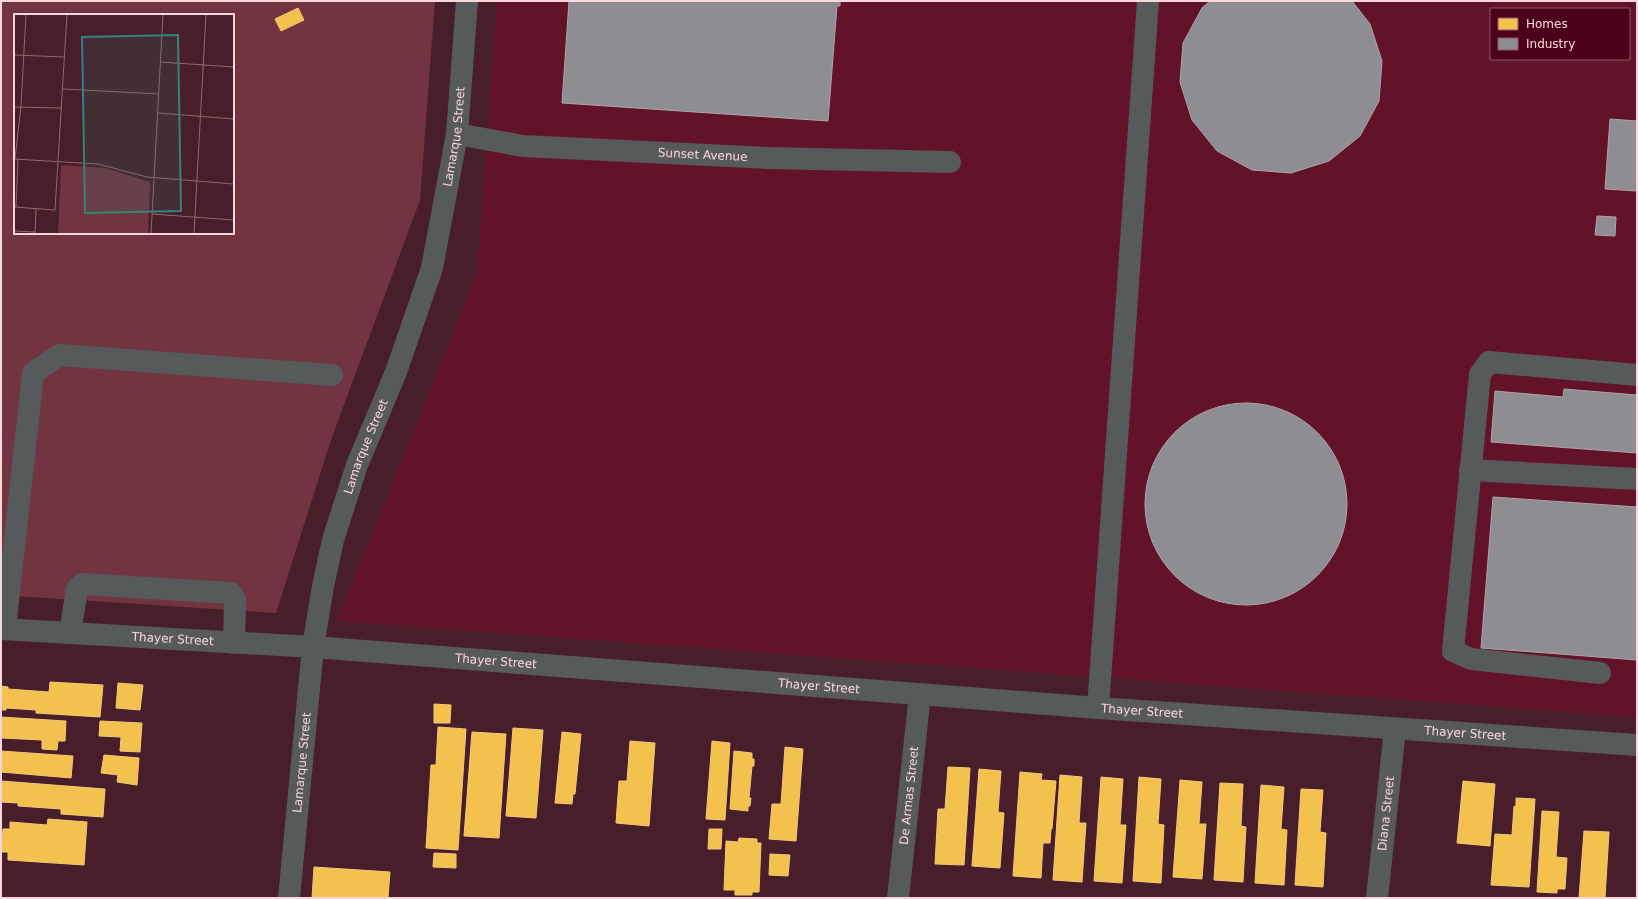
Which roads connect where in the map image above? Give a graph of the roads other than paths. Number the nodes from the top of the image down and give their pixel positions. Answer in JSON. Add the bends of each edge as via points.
{"nodes":[{"id":1,"x":467,"y":1,"type":"edge"},
{"id":2,"x":1148,"y":1,"type":"edge"},
{"id":3,"x":457,"y":134,"type":"junction"},
{"id":4,"x":950,"y":162,"type":"dead end"},
{"id":5,"x":332,"y":375,"type":"dead end"},
{"id":6,"x":1637,"y":375,"type":"edge"},
{"id":7,"x":1470,"y":470,"type":"junction"},
{"id":8,"x":1637,"y":479,"type":"edge"},
{"id":9,"x":3,"y":629,"type":"edge"},
{"id":10,"x":70,"y":633,"type":"junction"},
{"id":11,"x":234,"y":643,"type":"junction"},
{"id":12,"x":313,"y":647,"type":"junction"},
{"id":13,"x":1600,"y":673,"type":"dead end"},
{"id":14,"x":920,"y":694,"type":"junction"},
{"id":15,"x":1098,"y":708,"type":"junction"},
{"id":16,"x":1395,"y":729,"type":"junction"},
{"id":17,"x":1637,"y":745,"type":"edge"},
{"id":18,"x":289,"y":898,"type":"edge"},
{"id":19,"x":898,"y":898,"type":"edge"},
{"id":20,"x":1378,"y":898,"type":"edge"}],
"edges":[{"from":1,"to":3,"type":"street","name":"Lamarque Street"},
{"from":2,"to":15,"type":"street"},
{"from":3,"to":4,"type":"street","name":"Sunset Avenue","via":[[523,146],[768,158]]},
{"from":3,"to":12,"type":"street","name":"Lamarque Street","via":[[432,268],[396,372],[357,464],[333,540]]},
{"from":5,"to":9,"type":"street","via":[[60,355],[33,373]]},
{"from":6,"to":7,"type":"street","via":[[1489,362],[1480,374]]},
{"from":7,"to":8,"type":"street"},
{"from":7,"to":13,"type":"street","via":[[1453,651],[1471,659]]},
{"from":9,"to":10,"type":"street","name":"Thayer Street"},
{"from":10,"to":11,"type":"street","name":"Thayer Street"},
{"from":10,"to":11,"type":"street","via":[[77,589],[82,584],[231,592],[235,599]]},
{"from":11,"to":12,"type":"street","name":"Thayer Street"},
{"from":12,"to":14,"type":"street","name":"Thayer Street"},
{"from":12,"to":18,"type":"street","name":"Lamarque Street"},
{"from":14,"to":15,"type":"street","name":"Thayer Street"},
{"from":14,"to":19,"type":"street","name":"De Armas Street"},
{"from":15,"to":16,"type":"street","name":"Thayer Street"},
{"from":16,"to":17,"type":"street","name":"Thayer Street"},
{"from":16,"to":20,"type":"street","name":"Diana Street"}]}
